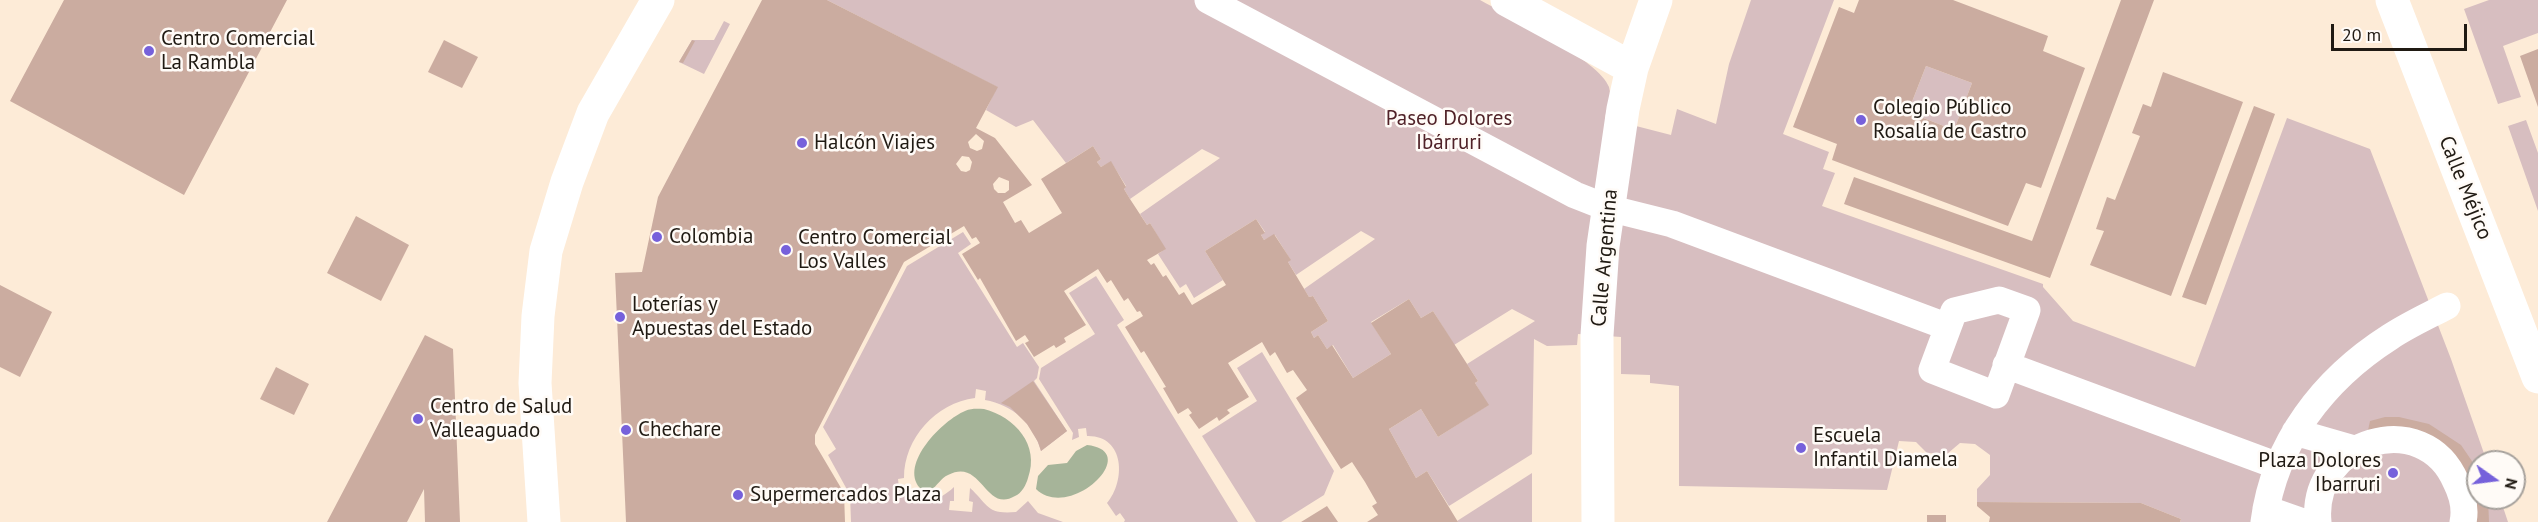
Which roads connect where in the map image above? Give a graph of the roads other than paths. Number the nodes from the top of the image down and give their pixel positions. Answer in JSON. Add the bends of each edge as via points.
{"nodes":[{"id":1,"x":657,"y":0,"type":"edge"},
{"id":2,"x":1208,"y":0,"type":"edge"},
{"id":3,"x":1507,"y":0,"type":"edge"},
{"id":4,"x":1656,"y":0,"type":"edge"},
{"id":5,"x":2391,"y":0,"type":"edge"},
{"id":6,"x":1632,"y":68,"type":"junction"},
{"id":7,"x":1608,"y":208,"type":"junction"},
{"id":8,"x":2447,"y":306,"type":"dead end"},
{"id":9,"x":1948,"y":327,"type":"junction"},
{"id":10,"x":2007,"y":365,"type":"junction"},
{"id":11,"x":2538,"y":377,"type":"edge"},
{"id":12,"x":2295,"y":432,"type":"junction"},
{"id":13,"x":2354,"y":449,"type":"junction"},
{"id":14,"x":2278,"y":466,"type":"junction"},
{"id":15,"x":2265,"y":515,"type":"edge"},
{"id":16,"x":544,"y":522,"type":"edge"},
{"id":17,"x":1598,"y":522,"type":"edge"},
{"id":18,"x":2303,"y":522,"type":"edge"},
{"id":19,"x":2318,"y":522,"type":"edge"},
{"id":20,"x":2463,"y":522,"type":"edge"}],
"edges":[{"from":1,"to":16,"type":"street","via":[[593,113],[546,251],[535,383]]},
{"from":2,"to":7,"type":"street"},
{"from":3,"to":6,"type":"street"},
{"from":4,"to":6,"type":"street","name":"Calle Argentina"},
{"from":5,"to":11,"type":"street","name":"Calle Méjico"},
{"from":6,"to":7,"type":"street","name":"Calle Argentina"},
{"from":7,"to":9,"type":"street","via":[[1672,224]]},
{"from":7,"to":17,"type":"street","name":"Calle Argentina","via":[[1597,335]]},
{"from":8,"to":12,"type":"street","via":[[2362,356],[2314,402]]},
{"from":9,"to":10,"type":"street","via":[[1932,370],[1996,395]]},
{"from":9,"to":10,"type":"street","via":[[1954,311],[1999,300],[2027,310]]},
{"from":10,"to":14,"type":"street"},
{"from":12,"to":13,"type":"street"},
{"from":12,"to":14,"type":"street"},
{"from":13,"to":19,"type":"street","via":[[2328,474],[2318,500]]},
{"from":13,"to":20,"type":"street","via":[[2375,441],[2397,439],[2419,445],[2438,457],[2453,474],[2462,494]]},
{"from":14,"to":15,"type":"street"},
{"from":15,"to":18,"type":"street"}]}
